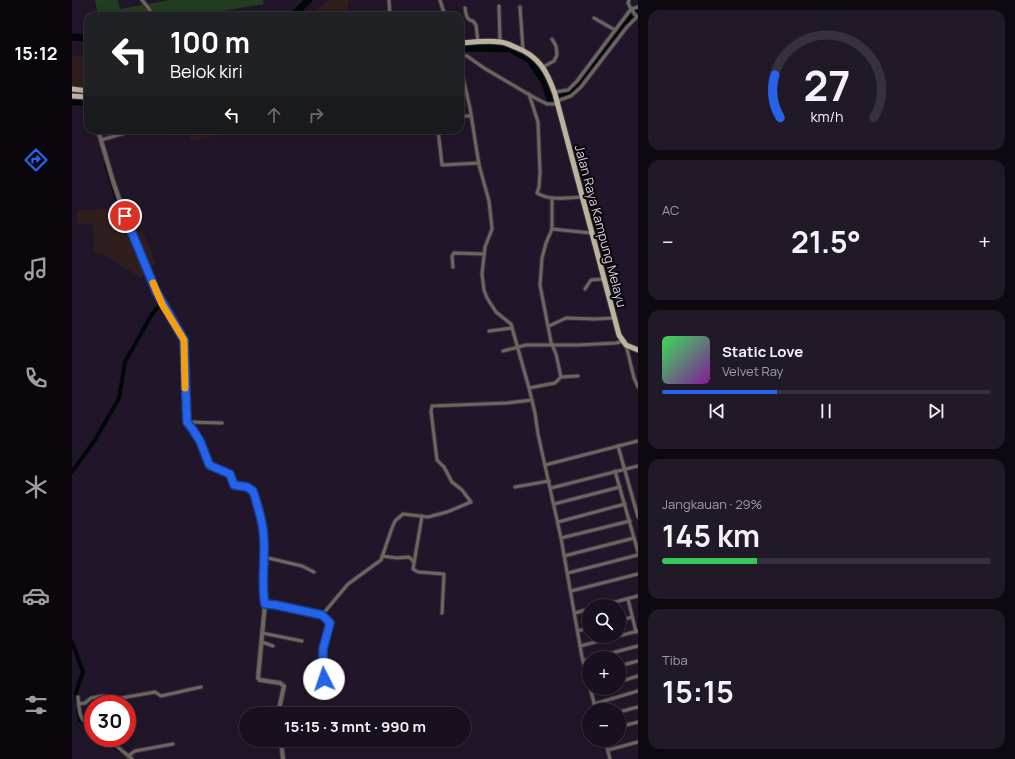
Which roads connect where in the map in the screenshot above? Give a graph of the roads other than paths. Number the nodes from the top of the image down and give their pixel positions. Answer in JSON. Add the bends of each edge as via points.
{"nodes":[{"id":1,"x":142,"y":0,"type":"edge"},
{"id":2,"x":388,"y":0,"type":"edge"},
{"id":3,"x":440,"y":0,"type":"edge"},
{"id":4,"x":629,"y":0,"type":"edge"},
{"id":5,"x":500,"y":6,"type":"dead end"},
{"id":6,"x":520,"y":7,"type":"dead end"},
{"id":7,"x":638,"y":7,"type":"edge"},
{"id":8,"x":465,"y":8,"type":"dead end"},
{"id":9,"x":150,"y":10,"type":"dead end"},
{"id":10,"x":632,"y":10,"type":"junction"},
{"id":11,"x":390,"y":12,"type":"edge"},
{"id":12,"x":444,"y":12,"type":"edge"},
{"id":13,"x":636,"y":16,"type":"edge"},
{"id":14,"x":594,"y":18,"type":"dead end"},
{"id":15,"x":615,"y":30,"type":"junction"},
{"id":16,"x":552,"y":39,"type":"dead end"},
{"id":17,"x":478,"y":42,"type":"junction"},
{"id":18,"x":500,"y":42,"type":"junction"},
{"id":19,"x":464,"y":43,"type":"edge"},
{"id":20,"x":523,"y":50,"type":"junction"},
{"id":21,"x":464,"y":56,"type":"edge"},
{"id":22,"x":543,"y":67,"type":"junction"},
{"id":23,"x":464,"y":83,"type":"edge"},
{"id":24,"x":72,"y":89,"type":"edge"},
{"id":25,"x":84,"y":90,"type":"edge"},
{"id":26,"x":529,"y":94,"type":"junction"},
{"id":27,"x":72,"y":96,"type":"edge"},
{"id":28,"x":84,"y":97,"type":"edge"},
{"id":29,"x":556,"y":98,"type":"junction"},
{"id":30,"x":464,"y":116,"type":"edge"},
{"id":31,"x":471,"y":116,"type":"junction"},
{"id":32,"x":99,"y":134,"type":"edge"},
{"id":33,"x":122,"y":134,"type":"edge"},
{"id":34,"x":438,"y":134,"type":"edge"},
{"id":35,"x":101,"y":140,"type":"junction"},
{"id":36,"x":479,"y":163,"type":"junction"},
{"id":37,"x":583,"y":197,"type":"junction"},
{"id":38,"x":552,"y":198,"type":"junction"},
{"id":39,"x":552,"y":229,"type":"junction"},
{"id":40,"x":591,"y":232,"type":"junction"},
{"id":41,"x":484,"y":254,"type":"junction"},
{"id":42,"x":452,"y":268,"type":"dead end"},
{"id":43,"x":604,"y":279,"type":"junction"},
{"id":44,"x":585,"y":289,"type":"dead end"},
{"id":45,"x":614,"y":318,"type":"junction"},
{"id":46,"x":548,"y":326,"type":"junction"},
{"id":47,"x":512,"y":328,"type":"junction"},
{"id":48,"x":489,"y":330,"type":"dead end"},
{"id":49,"x":624,"y":343,"type":"junction"},
{"id":50,"x":552,"y":345,"type":"junction"},
{"id":51,"x":517,"y":347,"type":"junction"},
{"id":52,"x":638,"y":350,"type":"edge"},
{"id":53,"x":503,"y":351,"type":"dead end"},
{"id":54,"x":578,"y":376,"type":"dead end"},
{"id":55,"x":561,"y":377,"type":"junction"},
{"id":56,"x":638,"y":387,"type":"edge"},
{"id":57,"x":529,"y":388,"type":"junction"},
{"id":58,"x":532,"y":400,"type":"junction"},
{"id":59,"x":187,"y":422,"type":"junction"},
{"id":60,"x":222,"y":423,"type":"dead end"},
{"id":61,"x":638,"y":441,"type":"edge"},
{"id":62,"x":618,"y":446,"type":"junction"},
{"id":63,"x":546,"y":466,"type":"junction"},
{"id":64,"x":638,"y":466,"type":"edge"},
{"id":65,"x":625,"y":469,"type":"junction"},
{"id":66,"x":615,"y":471,"type":"junction"},
{"id":67,"x":549,"y":481,"type":"junction"},
{"id":68,"x":515,"y":487,"type":"dead end"},
{"id":69,"x":620,"y":487,"type":"junction"},
{"id":70,"x":550,"y":488,"type":"junction"},
{"id":71,"x":554,"y":504,"type":"junction"},
{"id":72,"x":625,"y":504,"type":"junction"},
{"id":73,"x":422,"y":516,"type":"junction"},
{"id":74,"x":638,"y":517,"type":"edge"},
{"id":75,"x":630,"y":521,"type":"junction"},
{"id":76,"x":558,"y":522,"type":"junction"},
{"id":77,"x":561,"y":538,"type":"junction"},
{"id":78,"x":634,"y":538,"type":"junction"},
{"id":79,"x":638,"y":551,"type":"edge"},
{"id":80,"x":638,"y":555,"type":"edge"},
{"id":81,"x":382,"y":556,"type":"junction"},
{"id":82,"x":564,"y":556,"type":"junction"},
{"id":83,"x":264,"y":557,"type":"junction"},
{"id":84,"x":414,"y":562,"type":"junction"},
{"id":85,"x":314,"y":572,"type":"dead end"},
{"id":86,"x":568,"y":573,"type":"junction"},
{"id":87,"x":638,"y":574,"type":"edge"},
{"id":88,"x":571,"y":592,"type":"junction"},
{"id":89,"x":638,"y":596,"type":"edge"},
{"id":90,"x":628,"y":599,"type":"joint"},
{"id":91,"x":265,"y":604,"type":"junction"},
{"id":92,"x":582,"y":611,"type":"edge"},
{"id":93,"x":442,"y":613,"type":"dead end"},
{"id":94,"x":575,"y":613,"type":"junction"},
{"id":95,"x":322,"y":615,"type":"junction"},
{"id":96,"x":632,"y":617,"type":"junction"},
{"id":97,"x":626,"y":619,"type":"edge"},
{"id":98,"x":582,"y":630,"type":"edge"},
{"id":99,"x":637,"y":631,"type":"edge"},
{"id":100,"x":577,"y":632,"type":"junction"},
{"id":101,"x":262,"y":634,"type":"junction"},
{"id":102,"x":302,"y":641,"type":"dead end"},
{"id":103,"x":262,"y":642,"type":"junction"},
{"id":104,"x":273,"y":646,"type":"dead end"},
{"id":105,"x":580,"y":646,"type":"junction"},
{"id":106,"x":638,"y":646,"type":"edge"},
{"id":107,"x":619,"y":651,"type":"edge"},
{"id":108,"x":582,"y":656,"type":"edge"},
{"id":109,"x":638,"y":661,"type":"edge"},
{"id":110,"x":626,"y":664,"type":"edge"},
{"id":111,"x":638,"y":676,"type":"edge"},
{"id":112,"x":324,"y":679,"type":"dead end"},
{"id":113,"x":626,"y":680,"type":"edge"},
{"id":114,"x":201,"y":686,"type":"dead end"},
{"id":115,"x":638,"y":691,"type":"edge"},
{"id":116,"x":78,"y":697,"type":"dead end"},
{"id":117,"x":597,"y":703,"type":"edge"},
{"id":118,"x":79,"y":704,"type":"junction"},
{"id":119,"x":279,"y":707,"type":"edge"},
{"id":120,"x":638,"y":707,"type":"edge"},
{"id":121,"x":626,"y":710,"type":"edge"},
{"id":122,"x":84,"y":721,"type":"edge"},
{"id":123,"x":638,"y":722,"type":"edge"},
{"id":124,"x":626,"y":725,"type":"edge"},
{"id":125,"x":638,"y":742,"type":"edge"},
{"id":126,"x":173,"y":744,"type":"dead end"},
{"id":127,"x":118,"y":747,"type":"edge"},
{"id":128,"x":282,"y":747,"type":"edge"},
{"id":129,"x":607,"y":747,"type":"edge"},
{"id":130,"x":608,"y":750,"type":"junction"},
{"id":131,"x":128,"y":756,"type":"junction"},
{"id":132,"x":132,"y":759,"type":"edge"},
{"id":133,"x":283,"y":759,"type":"edge"},
{"id":134,"x":610,"y":759,"type":"edge"}],
"edges":[{"from":1,"to":9,"type":"street"},
{"from":2,"to":11,"type":"street"},
{"from":3,"to":12,"type":"street"},
{"from":4,"to":10,"type":"street"},
{"from":5,"to":18,"type":"street"},
{"from":6,"to":20,"type":"street"},
{"from":7,"to":10,"type":"street"},
{"from":8,"to":17,"type":"street","via":[[468,19],[476,25]]},
{"from":10,"to":13,"type":"street"},
{"from":10,"to":15,"type":"street"},
{"from":13,"to":29,"type":"street","via":[[581,87],[571,96]]},
{"from":14,"to":15,"type":"street"},
{"from":15,"to":29,"type":"street","via":[[572,87]]},
{"from":16,"to":22,"type":"street","via":[[558,55],[554,61]]},
{"from":17,"to":18,"type":"main road"},
{"from":17,"to":19,"type":"main road"},
{"from":18,"to":20,"type":"main road"},
{"from":20,"to":22,"type":"main road"},
{"from":21,"to":26,"type":"street"},
{"from":22,"to":29,"type":"main road","name":"Jalan Raya Kampung Melayu"},
{"from":23,"to":31,"type":"street"},
{"from":24,"to":25,"type":"main road"},
{"from":26,"to":29,"type":"street","via":[[547,104]]},
{"from":26,"to":38,"type":"street","via":[[539,128],[540,172],[537,193]]},
{"from":27,"to":28,"type":"main road"},
{"from":29,"to":37,"type":"main road","name":"Jalan Raya Kampung Melayu"},
{"from":30,"to":31,"type":"street"},
{"from":31,"to":36,"type":"street"},
{"from":32,"to":35,"type":"street"},
{"from":33,"to":35,"type":"street"},
{"from":34,"to":36,"type":"street","via":[[442,165]]},
{"from":35,"to":59,"type":"street","via":[[129,228],[162,304],[184,340]]},
{"from":36,"to":41,"type":"street","via":[[489,201],[492,229]]},
{"from":37,"to":38,"type":"street"},
{"from":37,"to":40,"type":"main road","name":"Jalan Raya Kampung Melayu"},
{"from":38,"to":39,"type":"street"},
{"from":39,"to":40,"type":"street"},
{"from":39,"to":46,"type":"street","via":[[541,264],[540,285]]},
{"from":40,"to":43,"type":"main road","name":"Jalan Raya Kampung Melayu"},
{"from":41,"to":42,"type":"street","via":[[454,253]]},
{"from":41,"to":47,"type":"street","via":[[482,274],[487,298],[496,312],[510,323]]},
{"from":43,"to":44,"type":"street","via":[[591,280]]},
{"from":43,"to":45,"type":"main road","name":"Jalan Raya Kampung Melayu"},
{"from":45,"to":46,"type":"street","via":[[566,318]]},
{"from":45,"to":49,"type":"main road","name":"Jalan Raya Kampung Melayu"},
{"from":46,"to":50,"type":"street"},
{"from":47,"to":48,"type":"street"},
{"from":47,"to":51,"type":"street"},
{"from":49,"to":50,"type":"street"},
{"from":49,"to":52,"type":"main road"},
{"from":49,"to":56,"type":"street"},
{"from":50,"to":51,"type":"street"},
{"from":50,"to":55,"type":"street"},
{"from":51,"to":53,"type":"street"},
{"from":51,"to":57,"type":"street"},
{"from":54,"to":55,"type":"street"},
{"from":55,"to":57,"type":"street","via":[[555,383]]},
{"from":57,"to":58,"type":"street"},
{"from":58,"to":63,"type":"street"},
{"from":58,"to":73,"type":"street","via":[[432,406],[437,460],[452,482],[471,502],[448,512]]},
{"from":59,"to":60,"type":"street"},
{"from":59,"to":83,"type":"street","via":[[200,441],[209,464],[230,474],[234,485],[247,487],[253,491],[263,531]]},
{"from":61,"to":62,"type":"street"},
{"from":62,"to":63,"type":"street"},
{"from":62,"to":65,"type":"street"},
{"from":63,"to":67,"type":"street"},
{"from":64,"to":65,"type":"street"},
{"from":65,"to":66,"type":"street"},
{"from":65,"to":74,"type":"street"},
{"from":66,"to":69,"type":"street"},
{"from":66,"to":70,"type":"street"},
{"from":67,"to":68,"type":"street"},
{"from":67,"to":70,"type":"street"},
{"from":69,"to":71,"type":"street"},
{"from":69,"to":72,"type":"street"},
{"from":70,"to":71,"type":"street"},
{"from":71,"to":76,"type":"street"},
{"from":72,"to":75,"type":"street"},
{"from":72,"to":76,"type":"street"},
{"from":73,"to":81,"type":"street","via":[[405,514],[399,517],[392,528]]},
{"from":73,"to":84,"type":"street"},
{"from":75,"to":77,"type":"street"},
{"from":75,"to":78,"type":"street"},
{"from":76,"to":77,"type":"street"},
{"from":77,"to":82,"type":"street"},
{"from":78,"to":79,"type":"street"},
{"from":78,"to":82,"type":"street"},
{"from":80,"to":86,"type":"street"},
{"from":81,"to":84,"type":"street","via":[[409,557]]},
{"from":81,"to":95,"type":"street","via":[[381,560],[348,584]]},
{"from":82,"to":86,"type":"street"},
{"from":83,"to":85,"type":"street","via":[[302,566]]},
{"from":83,"to":91,"type":"street","via":[[262,588]]},
{"from":84,"to":93,"type":"street","via":[[414,571],[444,574]]},
{"from":86,"to":88,"type":"street"},
{"from":87,"to":88,"type":"street"},
{"from":88,"to":94,"type":"street"},
{"from":89,"to":90,"type":"street"},
{"from":90,"to":96,"type":"street"},
{"from":91,"to":95,"type":"street"},
{"from":91,"to":101,"type":"street"},
{"from":92,"to":94,"type":"street"},
{"from":94,"to":100,"type":"street"},
{"from":95,"to":112,"type":"street","via":[[330,623],[323,649]]},
{"from":96,"to":97,"type":"street"},
{"from":96,"to":99,"type":"street"},
{"from":98,"to":100,"type":"street"},
{"from":99,"to":105,"type":"street"},
{"from":100,"to":105,"type":"street"},
{"from":101,"to":102,"type":"street"},
{"from":101,"to":103,"type":"street"},
{"from":103,"to":104,"type":"street"},
{"from":103,"to":119,"type":"street","via":[[258,679],[284,686]]},
{"from":105,"to":108,"type":"street"},
{"from":106,"to":107,"type":"street"},
{"from":109,"to":110,"type":"street"},
{"from":111,"to":113,"type":"street"},
{"from":114,"to":118,"type":"street","via":[[161,696],[155,692],[121,698],[102,696]]},
{"from":115,"to":117,"type":"street"},
{"from":116,"to":118,"type":"street"},
{"from":118,"to":122,"type":"street"},
{"from":120,"to":121,"type":"street"},
{"from":123,"to":124,"type":"street"},
{"from":125,"to":130,"type":"street"},
{"from":126,"to":131,"type":"street","via":[[134,751]]},
{"from":127,"to":131,"type":"street"},
{"from":128,"to":133,"type":"street"},
{"from":129,"to":130,"type":"street"},
{"from":130,"to":134,"type":"street"},
{"from":131,"to":132,"type":"street"}]}
